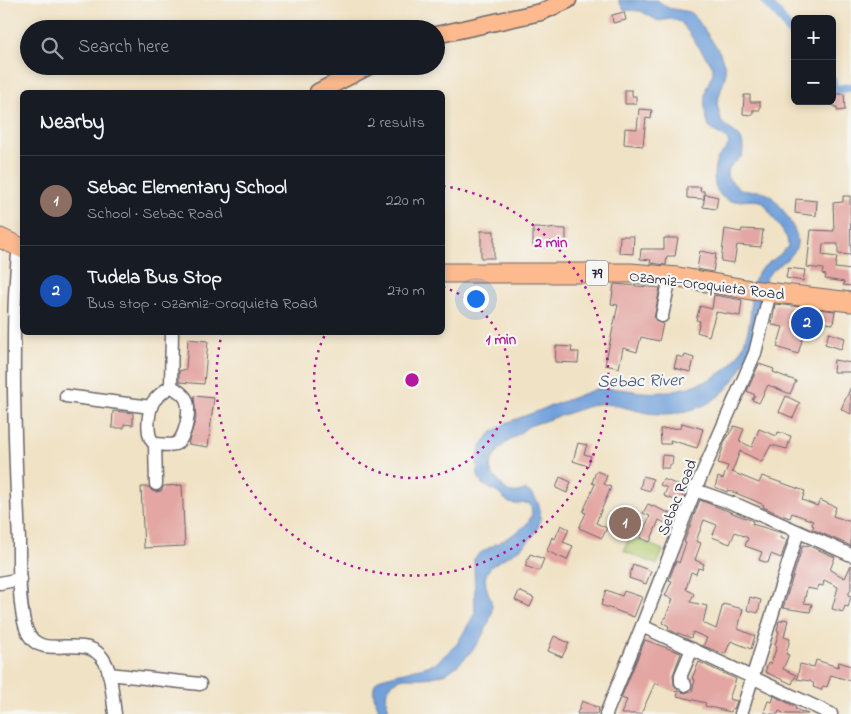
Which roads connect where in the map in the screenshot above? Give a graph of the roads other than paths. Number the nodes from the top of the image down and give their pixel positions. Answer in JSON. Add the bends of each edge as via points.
{"nodes":[{"id":1,"x":568,"y":0,"type":"edge"},
{"id":2,"x":445,"y":33,"type":"edge"},
{"id":3,"x":351,"y":75,"type":"edge"},
{"id":4,"x":322,"y":90,"type":"edge"},
{"id":5,"x":0,"y":238,"type":"edge"},
{"id":6,"x":20,"y":248,"type":"edge"},
{"id":7,"x":20,"y":256,"type":"edge"},
{"id":8,"x":445,"y":273,"type":"edge"},
{"id":9,"x":670,"y":277,"type":"junction"},
{"id":10,"x":762,"y":291,"type":"junction"},
{"id":11,"x":851,"y":302,"type":"edge"},
{"id":12,"x":662,"y":316,"type":"dead end"},
{"id":13,"x":172,"y":335,"type":"edge"},
{"id":14,"x":171,"y":386,"type":"junction"},
{"id":15,"x":66,"y":396,"type":"dead end"},
{"id":16,"x":151,"y":407,"type":"junction"},
{"id":17,"x":155,"y":444,"type":"junction"},
{"id":18,"x":156,"y":484,"type":"dead end"},
{"id":19,"x":695,"y":490,"type":"junction"},
{"id":20,"x":798,"y":532,"type":"junction"},
{"id":21,"x":851,"y":555,"type":"edge"},
{"id":22,"x":20,"y":579,"type":"junction"},
{"id":23,"x":0,"y":583,"type":"edge"},
{"id":24,"x":642,"y":626,"type":"junction"},
{"id":25,"x":692,"y":649,"type":"junction"},
{"id":26,"x":109,"y":674,"type":"junction"},
{"id":27,"x":753,"y":677,"type":"junction"},
{"id":28,"x":200,"y":684,"type":"dead end"},
{"id":29,"x":685,"y":686,"type":"dead end"},
{"id":30,"x":115,"y":714,"type":"edge"},
{"id":31,"x":606,"y":714,"type":"edge"},
{"id":32,"x":740,"y":714,"type":"edge"},
{"id":33,"x":831,"y":714,"type":"edge"}],
"edges":[{"from":1,"to":2,"type":"main road","via":[[541,12]]},
{"from":3,"to":4,"type":"main road"},
{"from":5,"to":6,"type":"highway"},
{"from":7,"to":22,"type":"street","via":[[15,296],[13,408]]},
{"from":8,"to":9,"type":"highway","name":"Ozamiz-Oroquieta Road","number":"79"},
{"from":9,"to":10,"type":"highway","name":"Ozamiz-Oroquieta Road","number":"79"},
{"from":9,"to":12,"type":"street"},
{"from":10,"to":11,"type":"highway","name":"Ozamiz-Oroquieta Road","number":"79"},
{"from":10,"to":19,"type":"street","name":"Sebac Road","via":[[755,353]]},
{"from":13,"to":14,"type":"street"},
{"from":14,"to":16,"type":"street"},
{"from":14,"to":17,"type":"street","via":[[187,401],[184,434],[174,444]]},
{"from":15,"to":16,"type":"street"},
{"from":16,"to":17,"type":"street","via":[[149,431]]},
{"from":17,"to":18,"type":"street"},
{"from":19,"to":20,"type":"street"},
{"from":19,"to":24,"type":"street","name":"Sebac Road"},
{"from":20,"to":21,"type":"street"},
{"from":20,"to":27,"type":"street"},
{"from":22,"to":23,"type":"street"},
{"from":22,"to":26,"type":"street","via":[[25,626],[33,640],[47,646],[91,648],[101,656]]},
{"from":24,"to":25,"type":"street"},
{"from":24,"to":31,"type":"street","name":"Sebac Road"},
{"from":25,"to":27,"type":"street"},
{"from":25,"to":29,"type":"street","via":[[680,677]]},
{"from":26,"to":28,"type":"street"},
{"from":26,"to":30,"type":"street"},
{"from":27,"to":32,"type":"street"},
{"from":27,"to":33,"type":"street"}]}
